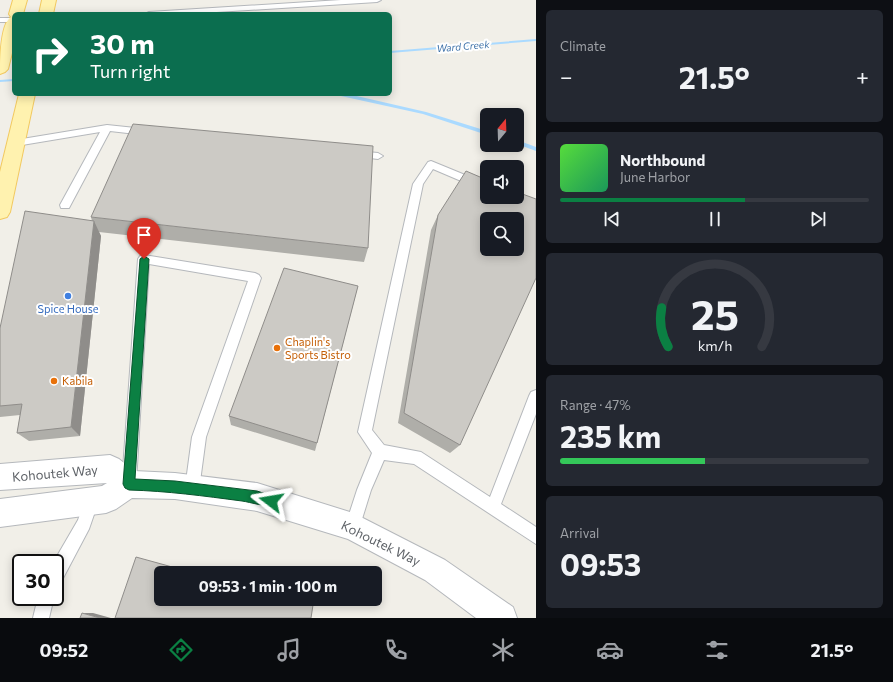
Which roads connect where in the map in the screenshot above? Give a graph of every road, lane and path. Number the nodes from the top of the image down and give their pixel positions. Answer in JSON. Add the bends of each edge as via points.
{"nodes":[{"id":1,"x":20,"y":0,"type":"edge"},
{"id":2,"x":49,"y":0,"type":"edge"},
{"id":3,"x":377,"y":0,"type":"edge"},
{"id":4,"x":17,"y":12,"type":"edge"},
{"id":5,"x":46,"y":12,"type":"edge"},
{"id":6,"x":182,"y":12,"type":"edge"},
{"id":7,"x":0,"y":20,"type":"edge"},
{"id":8,"x":12,"y":24,"type":"edge"},
{"id":9,"x":12,"y":27,"type":"edge"},
{"id":10,"x":0,"y":69,"type":"edge"},
{"id":11,"x":27,"y":96,"type":"edge"},
{"id":12,"x":107,"y":128,"type":"junction"},
{"id":13,"x":153,"y":133,"type":"edge"},
{"id":14,"x":16,"y":143,"type":"junction"},
{"id":15,"x":347,"y":153,"type":"edge"},
{"id":16,"x":378,"y":156,"type":"dead end"},
{"id":17,"x":480,"y":185,"type":"edge"},
{"id":18,"x":65,"y":205,"type":"dead end"},
{"id":19,"x":0,"y":212,"type":"edge"},
{"id":20,"x":536,"y":396,"type":"edge"},
{"id":21,"x":380,"y":452,"type":"junction"},
{"id":22,"x":0,"y":477,"type":"edge"},
{"id":23,"x":129,"y":484,"type":"junction"},
{"id":24,"x":192,"y":489,"type":"junction"},
{"id":25,"x":92,"y":500,"type":"junction"},
{"id":26,"x":493,"y":507,"type":"junction"},
{"id":27,"x":0,"y":513,"type":"edge"},
{"id":28,"x":353,"y":527,"type":"junction"},
{"id":29,"x":536,"y":536,"type":"edge"},
{"id":30,"x":64,"y":560,"type":"edge"},
{"id":31,"x":44,"y":606,"type":"edge"},
{"id":32,"x":41,"y":618,"type":"edge"},
{"id":33,"x":502,"y":618,"type":"edge"}],
"edges":[{"from":1,"to":4,"type":"main road"},
{"from":2,"to":5,"type":"main road"},
{"from":3,"to":6,"type":"lane"},
{"from":7,"to":8,"type":"lane"},
{"from":9,"to":10,"type":"main road"},
{"from":11,"to":14,"type":"main road"},
{"from":12,"to":13,"type":"lane"},
{"from":12,"to":14,"type":"lane"},
{"from":12,"to":18,"type":"lane"},
{"from":14,"to":19,"type":"main road"},
{"from":15,"to":16,"type":"lane"},
{"from":17,"to":21,"type":"lane","via":[[431,164],[418,184],[365,432]]},
{"from":20,"to":26,"type":"lane"},
{"from":21,"to":26,"type":"lane","via":[[416,457]]},
{"from":21,"to":28,"type":"lane","via":[[364,490]]},
{"from":22,"to":23,"type":"street","name":"Kohoutek Way","via":[[110,468]]},
{"from":23,"to":24,"type":"street","name":"Kohoutek Way"},
{"from":23,"to":24,"type":"lane","via":[[144,259],[255,278],[199,437]]},
{"from":23,"to":25,"type":"street","via":[[106,499]]},
{"from":24,"to":28,"type":"street","name":"Kohoutek Way","via":[[257,497]]},
{"from":25,"to":27,"type":"street"},
{"from":25,"to":30,"type":"lane","via":[[84,524]]},
{"from":26,"to":29,"type":"lane"},
{"from":28,"to":33,"type":"street","name":"Kohoutek Way","via":[[435,570]]},
{"from":31,"to":32,"type":"lane"}]}
